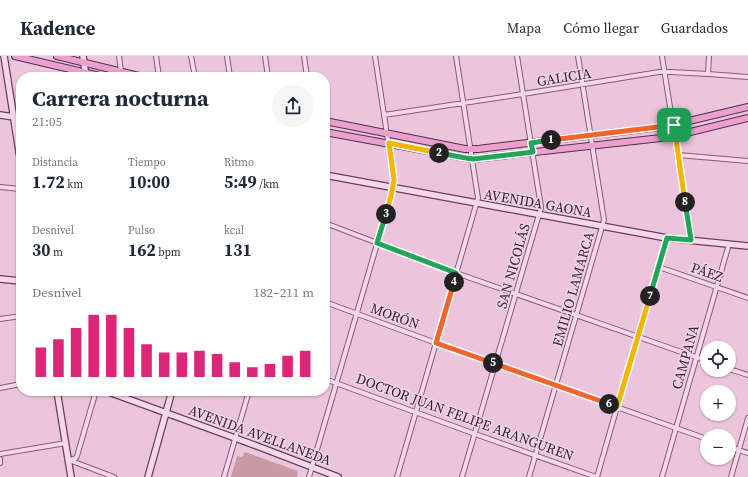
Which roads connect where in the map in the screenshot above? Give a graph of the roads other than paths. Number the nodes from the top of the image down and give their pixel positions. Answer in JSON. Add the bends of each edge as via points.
{"nodes":[{"id":1,"x":4,"y":56,"type":"edge"},
{"id":2,"x":16,"y":56,"type":"edge"},
{"id":3,"x":57,"y":56,"type":"edge"},
{"id":4,"x":119,"y":56,"type":"edge"},
{"id":5,"x":156,"y":56,"type":"edge"},
{"id":6,"x":191,"y":56,"type":"edge"},
{"id":7,"x":227,"y":56,"type":"edge"},
{"id":8,"x":265,"y":56,"type":"edge"},
{"id":9,"x":304,"y":56,"type":"edge"},
{"id":10,"x":375,"y":56,"type":"edge"},
{"id":11,"x":456,"y":56,"type":"edge"},
{"id":12,"x":517,"y":56,"type":"edge"},
{"id":13,"x":578,"y":56,"type":"edge"},
{"id":14,"x":662,"y":56,"type":"edge"},
{"id":15,"x":709,"y":56,"type":"edge"},
{"id":16,"x":83,"y":59,"type":"edge"},
{"id":17,"x":121,"y":71,"type":"junction"},
{"id":18,"x":75,"y":72,"type":"edge"},
{"id":19,"x":85,"y":72,"type":"edge"},
{"id":20,"x":125,"y":72,"type":"edge"},
{"id":21,"x":158,"y":72,"type":"edge"},
{"id":22,"x":194,"y":72,"type":"edge"},
{"id":23,"x":229,"y":72,"type":"edge"},
{"id":24,"x":267,"y":72,"type":"edge"},
{"id":25,"x":306,"y":72,"type":"edge"},
{"id":26,"x":665,"y":72,"type":"junction"},
{"id":27,"x":708,"y":74,"type":"junction"},
{"id":28,"x":748,"y":77,"type":"edge"},
{"id":29,"x":583,"y":85,"type":"junction"},
{"id":30,"x":523,"y":94,"type":"junction"},
{"id":31,"x":464,"y":103,"type":"junction"},
{"id":32,"x":748,"y":107,"type":"edge"},
{"id":33,"x":0,"y":115,"type":"edge"},
{"id":34,"x":384,"y":115,"type":"junction"},
{"id":35,"x":14,"y":117,"type":"junction"},
{"id":36,"x":748,"y":118,"type":"edge"},
{"id":37,"x":330,"y":122,"type":"edge"},
{"id":38,"x":674,"y":125,"type":"junction"},
{"id":39,"x":16,"y":130,"type":"edge"},
{"id":40,"x":330,"y":133,"type":"edge"},
{"id":41,"x":387,"y":133,"type":"junction"},
{"id":42,"x":591,"y":135,"type":"junction"},
{"id":43,"x":675,"y":136,"type":"junction"},
{"id":44,"x":389,"y":143,"type":"junction"},
{"id":45,"x":531,"y":143,"type":"junction"},
{"id":46,"x":592,"y":145,"type":"junction"},
{"id":47,"x":471,"y":149,"type":"junction"},
{"id":48,"x":533,"y":152,"type":"junction"},
{"id":49,"x":678,"y":155,"type":"junction"},
{"id":50,"x":473,"y":159,"type":"junction"},
{"id":51,"x":748,"y":160,"type":"edge"},
{"id":52,"x":330,"y":176,"type":"edge"},
{"id":53,"x":0,"y":187,"type":"edge"},
{"id":54,"x":393,"y":188,"type":"junction"},
{"id":55,"x":16,"y":189,"type":"edge"},
{"id":56,"x":477,"y":204,"type":"junction"},
{"id":57,"x":540,"y":215,"type":"junction"},
{"id":58,"x":330,"y":226,"type":"edge"},
{"id":59,"x":602,"y":227,"type":"junction"},
{"id":60,"x":667,"y":238,"type":"junction"},
{"id":61,"x":691,"y":240,"type":"junction"},
{"id":62,"x":377,"y":243,"type":"junction"},
{"id":63,"x":729,"y":244,"type":"junction"},
{"id":64,"x":748,"y":246,"type":"edge"},
{"id":65,"x":659,"y":267,"type":"junction"},
{"id":66,"x":456,"y":273,"type":"junction"},
{"id":67,"x":0,"y":279,"type":"edge"},
{"id":68,"x":16,"y":281,"type":"edge"},
{"id":69,"x":717,"y":287,"type":"junction"},
{"id":70,"x":516,"y":294,"type":"junction"},
{"id":71,"x":748,"y":298,"type":"edge"},
{"id":72,"x":330,"y":304,"type":"edge"},
{"id":73,"x":357,"y":314,"type":"junction"},
{"id":74,"x":576,"y":315,"type":"junction"},
{"id":75,"x":16,"y":317,"type":"edge"},
{"id":76,"x":0,"y":319,"type":"edge"},
{"id":77,"x":637,"y":336,"type":"junction"},
{"id":78,"x":436,"y":343,"type":"junction"},
{"id":79,"x":696,"y":358,"type":"junction"},
{"id":80,"x":700,"y":359,"type":"edge"},
{"id":81,"x":496,"y":364,"type":"junction"},
{"id":82,"x":736,"y":371,"type":"edge"},
{"id":83,"x":748,"y":375,"type":"edge"},
{"id":84,"x":330,"y":381,"type":"edge"},
{"id":85,"x":336,"y":383,"type":"junction"},
{"id":86,"x":16,"y":385,"type":"edge"},
{"id":87,"x":556,"y":385,"type":"junction"},
{"id":88,"x":0,"y":388,"type":"edge"},
{"id":89,"x":59,"y":396,"type":"edge"},
{"id":90,"x":95,"y":396,"type":"edge"},
{"id":91,"x":120,"y":396,"type":"edge"},
{"id":92,"x":171,"y":396,"type":"edge"},
{"id":93,"x":248,"y":396,"type":"edge"},
{"id":94,"x":617,"y":407,"type":"junction"},
{"id":95,"x":166,"y":413,"type":"junction"},
{"id":96,"x":415,"y":413,"type":"junction"},
{"id":97,"x":748,"y":418,"type":"edge"},
{"id":98,"x":676,"y":428,"type":"junction"},
{"id":99,"x":475,"y":434,"type":"junction"},
{"id":100,"x":700,"y":437,"type":"edge"},
{"id":101,"x":236,"y":438,"type":"junction"},
{"id":102,"x":66,"y":444,"type":"junction"},
{"id":103,"x":738,"y":450,"type":"junction"},
{"id":104,"x":0,"y":454,"type":"edge"},
{"id":105,"x":748,"y":454,"type":"edge"},
{"id":106,"x":535,"y":455,"type":"junction"},
{"id":107,"x":0,"y":459,"type":"edge"},
{"id":108,"x":68,"y":460,"type":"junction"},
{"id":109,"x":0,"y":464,"type":"edge"},
{"id":110,"x":312,"y":467,"type":"junction"},
{"id":111,"x":71,"y":477,"type":"edge"},
{"id":112,"x":114,"y":477,"type":"edge"},
{"id":113,"x":148,"y":477,"type":"edge"},
{"id":114,"x":224,"y":477,"type":"edge"},
{"id":115,"x":309,"y":477,"type":"edge"},
{"id":116,"x":338,"y":477,"type":"edge"},
{"id":117,"x":397,"y":477,"type":"edge"},
{"id":118,"x":462,"y":477,"type":"edge"},
{"id":119,"x":529,"y":477,"type":"edge"},
{"id":120,"x":597,"y":477,"type":"edge"},
{"id":121,"x":662,"y":477,"type":"edge"},
{"id":122,"x":731,"y":477,"type":"edge"}],
"edges":[{"from":1,"to":35,"type":"main road"},
{"from":2,"to":18,"type":"main road"},
{"from":3,"to":16,"type":"main road"},
{"from":4,"to":17,"type":"street"},
{"from":5,"to":21,"type":"street"},
{"from":6,"to":22,"type":"street"},
{"from":7,"to":23,"type":"street"},
{"from":8,"to":24,"type":"street"},
{"from":9,"to":25,"type":"street"},
{"from":10,"to":34,"type":"street"},
{"from":11,"to":31,"type":"street"},
{"from":12,"to":30,"type":"street","name":"SAN NICOLÁS"},
{"from":13,"to":29,"type":"street","name":"EMILIO LAMARCA"},
{"from":14,"to":26,"type":"street"},
{"from":15,"to":27,"type":"street"},
{"from":16,"to":17,"type":"main road"},
{"from":16,"to":19,"type":"main road"},
{"from":17,"to":20,"type":"main road"},
{"from":26,"to":27,"type":"street","name":"GALICIA"},
{"from":26,"to":29,"type":"street","name":"GALICIA"},
{"from":26,"to":38,"type":"street"},
{"from":27,"to":28,"type":"street","name":"GALICIA"},
{"from":29,"to":30,"type":"street","name":"GALICIA"},
{"from":29,"to":42,"type":"street","name":"EMILIO LAMARCA"},
{"from":30,"to":31,"type":"street","name":"GALICIA"},
{"from":30,"to":45,"type":"street","name":"SAN NICOLÁS"},
{"from":31,"to":34,"type":"street","name":"GALICIA"},
{"from":31,"to":47,"type":"street"},
{"from":32,"to":38,"type":"main road"},
{"from":33,"to":35,"type":"main road"},
{"from":34,"to":41,"type":"street"},
{"from":35,"to":39,"type":"main road"},
{"from":36,"to":43,"type":"main road"},
{"from":37,"to":41,"type":"main road"},
{"from":38,"to":42,"type":"main road"},
{"from":38,"to":43,"type":"street"},
{"from":40,"to":44,"type":"main road"},
{"from":41,"to":44,"type":"street"},
{"from":41,"to":47,"type":"main road"},
{"from":42,"to":45,"type":"main road"},
{"from":42,"to":46,"type":"street","name":"EMILIO LAMARCA"},
{"from":43,"to":46,"type":"main road"},
{"from":43,"to":49,"type":"street"},
{"from":44,"to":50,"type":"main road"},
{"from":44,"to":54,"type":"street"},
{"from":45,"to":47,"type":"main road"},
{"from":45,"to":48,"type":"street","name":"SAN NICOLÁS"},
{"from":46,"to":48,"type":"main road"},
{"from":46,"to":59,"type":"street","name":"EMILIO LAMARCA","via":[[604,217]]},
{"from":47,"to":50,"type":"street"},
{"from":48,"to":50,"type":"main road"},
{"from":48,"to":57,"type":"street","name":"SAN NICOLÁS"},
{"from":49,"to":51,"type":"street"},
{"from":49,"to":61,"type":"street"},
{"from":50,"to":56,"type":"street"},
{"from":52,"to":54,"type":"main road","name":"AVENIDA GAONA"},
{"from":53,"to":55,"type":"street"},
{"from":54,"to":56,"type":"main road","name":"AVENIDA GAONA"},
{"from":54,"to":62,"type":"street"},
{"from":56,"to":57,"type":"main road","name":"AVENIDA GAONA"},
{"from":56,"to":66,"type":"street"},
{"from":57,"to":59,"type":"main road","name":"AVENIDA GAONA"},
{"from":57,"to":70,"type":"street","name":"SAN NICOLÁS"},
{"from":58,"to":62,"type":"street"},
{"from":59,"to":60,"type":"main road","name":"AVENIDA GAONA"},
{"from":59,"to":74,"type":"street","name":"EMILIO LAMARCA"},
{"from":60,"to":61,"type":"main road","name":"AVENIDA GAONA"},
{"from":60,"to":65,"type":"street"},
{"from":61,"to":63,"type":"main road","name":"AVENIDA GAONA"},
{"from":62,"to":66,"type":"street"},
{"from":62,"to":73,"type":"street"},
{"from":63,"to":64,"type":"main road","name":"AVENIDA GAONA"},
{"from":63,"to":69,"type":"street","name":"CAMPANA"},
{"from":65,"to":69,"type":"street","name":"PÁEZ"},
{"from":65,"to":77,"type":"street"},
{"from":66,"to":70,"type":"street"},
{"from":66,"to":78,"type":"street"},
{"from":67,"to":68,"type":"main road"},
{"from":69,"to":71,"type":"street","name":"PÁEZ"},
{"from":69,"to":79,"type":"street","name":"CAMPANA"},
{"from":70,"to":74,"type":"street"},
{"from":70,"to":81,"type":"street","name":"SAN NICOLÁS"},
{"from":72,"to":73,"type":"street","name":"MORÓN"},
{"from":73,"to":78,"type":"street","name":"MORÓN"},
{"from":73,"to":85,"type":"street"},
{"from":74,"to":77,"type":"street"},
{"from":74,"to":87,"type":"street","name":"EMILIO LAMARCA"},
{"from":75,"to":76,"type":"street"},
{"from":77,"to":79,"type":"street"},
{"from":77,"to":94,"type":"street"},
{"from":78,"to":81,"type":"street","name":"MORÓN"},
{"from":78,"to":96,"type":"street"},
{"from":79,"to":80,"type":"street"},
{"from":79,"to":98,"type":"street","name":"CAMPANA"},
{"from":81,"to":87,"type":"street","name":"MORÓN"},
{"from":81,"to":99,"type":"street","name":"SAN NICOLÁS"},
{"from":82,"to":83,"type":"street"},
{"from":84,"to":85,"type":"street","name":"DOCTOR JUAN FELIPE ARANGUREN"},
{"from":85,"to":96,"type":"street","name":"DOCTOR JUAN FELIPE ARANGUREN"},
{"from":85,"to":110,"type":"street"},
{"from":86,"to":88,"type":"street"},
{"from":87,"to":94,"type":"street","name":"MORÓN"},
{"from":87,"to":106,"type":"street","name":"EMILIO LAMARCA"},
{"from":89,"to":102,"type":"main road"},
{"from":90,"to":108,"type":"street","via":[[77,456]]},
{"from":91,"to":95,"type":"main road","name":"AVENIDA AVELLANEDA"},
{"from":92,"to":95,"type":"main road"},
{"from":93,"to":101,"type":"street"},
{"from":94,"to":98,"type":"street","name":"MORÓN"},
{"from":94,"to":120,"type":"street"},
{"from":95,"to":101,"type":"main road","name":"AVENIDA AVELLANEDA"},
{"from":95,"to":113,"type":"main road"},
{"from":96,"to":99,"type":"street","name":"DOCTOR JUAN FELIPE ARANGUREN"},
{"from":96,"to":117,"type":"street"},
{"from":97,"to":103,"type":"street"},
{"from":98,"to":100,"type":"street","name":"MORÓN"},
{"from":98,"to":121,"type":"street","name":"CAMPANA"},
{"from":99,"to":106,"type":"street","name":"DOCTOR JUAN FELIPE ARANGUREN"},
{"from":99,"to":118,"type":"street","name":"SAN NICOLÁS"},
{"from":101,"to":110,"type":"main road","name":"AVENIDA AVELLANEDA"},
{"from":101,"to":114,"type":"street"},
{"from":102,"to":104,"type":"street"},
{"from":102,"to":108,"type":"main road"},
{"from":103,"to":105,"type":"street"},
{"from":103,"to":122,"type":"street"},
{"from":106,"to":119,"type":"street","name":"EMILIO LAMARCA"},
{"from":106,"to":120,"type":"street","name":"DOCTOR JUAN FELIPE ARANGUREN"},
{"from":107,"to":109,"type":"street"},
{"from":108,"to":111,"type":"main road"},
{"from":108,"to":112,"type":"street"},
{"from":110,"to":115,"type":"street"},
{"from":110,"to":116,"type":"main road","name":"AVENIDA AVELLANEDA"}]}
